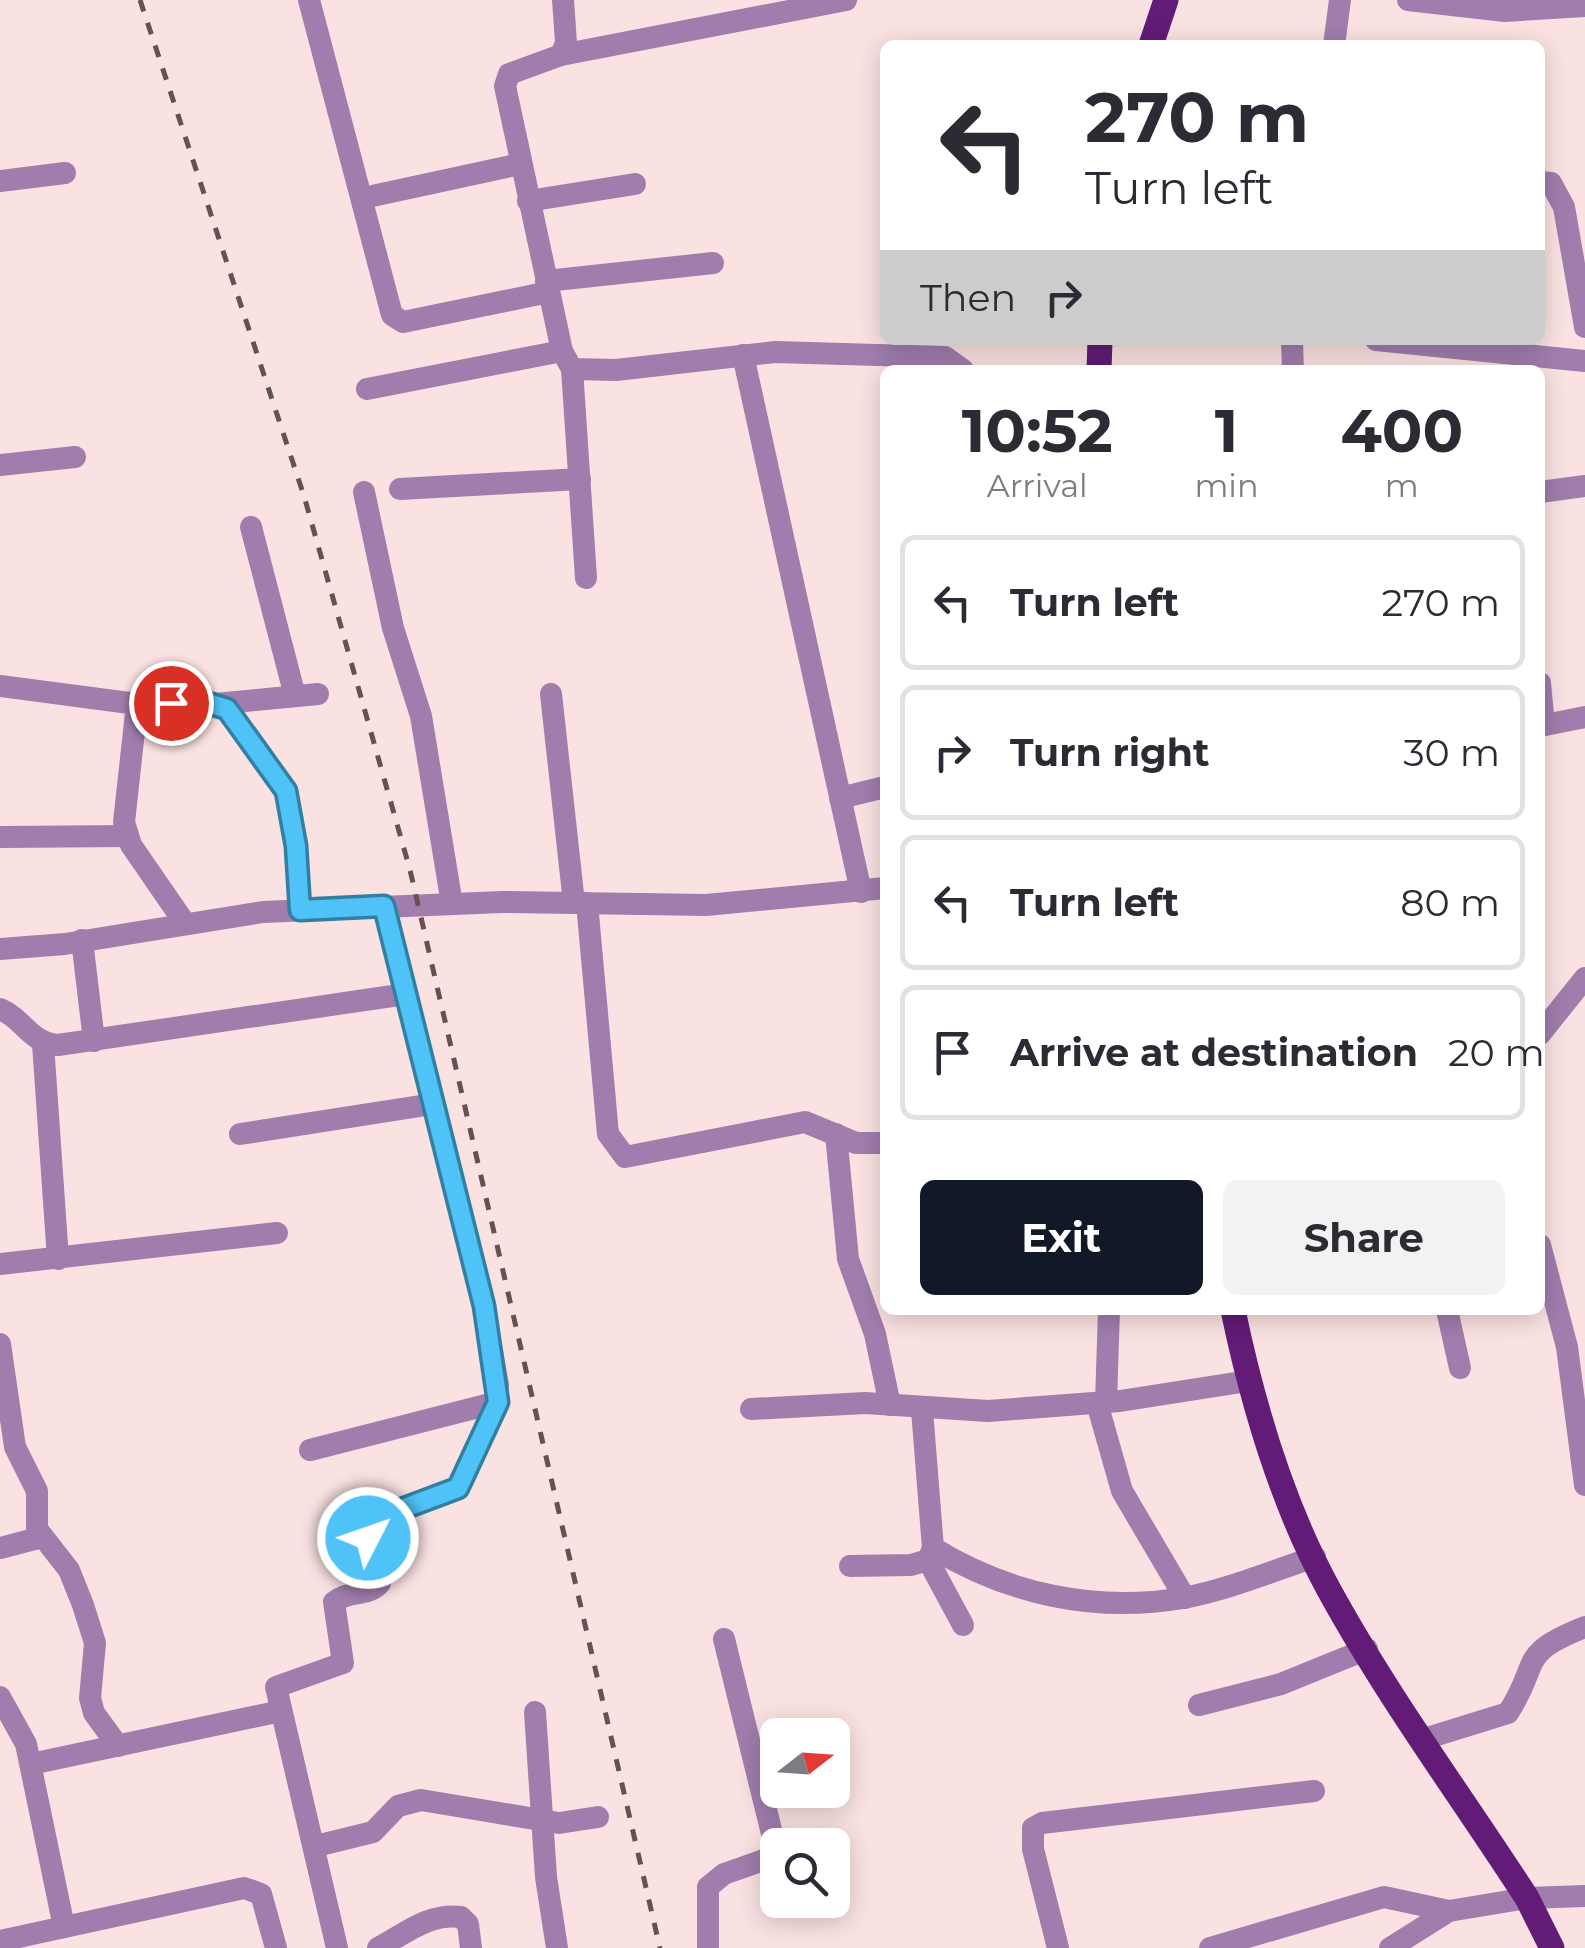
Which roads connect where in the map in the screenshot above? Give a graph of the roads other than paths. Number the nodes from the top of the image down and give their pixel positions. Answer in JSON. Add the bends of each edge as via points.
{"nodes":[{"id":1,"x":309,"y":0,"type":"edge"},
{"id":2,"x":563,"y":0,"type":"edge"},
{"id":3,"x":846,"y":0,"type":"edge"},
{"id":4,"x":1166,"y":0,"type":"edge"},
{"id":5,"x":1340,"y":0,"type":"edge"},
{"id":6,"x":1408,"y":0,"type":"edge"},
{"id":7,"x":1585,"y":6,"type":"edge"},
{"id":8,"x":1153,"y":40,"type":"edge"},
{"id":9,"x":1335,"y":40,"type":"edge"},
{"id":10,"x":561,"y":55,"type":"junction"},
{"id":11,"x":520,"y":164,"type":"junction"},
{"id":12,"x":65,"y":173,"type":"dead end"},
{"id":13,"x":0,"y":182,"type":"edge"},
{"id":14,"x":1545,"y":182,"type":"edge"},
{"id":15,"x":635,"y":184,"type":"dead end"},
{"id":16,"x":363,"y":198,"type":"junction"},
{"id":17,"x":528,"y":201,"type":"junction"},
{"id":18,"x":713,"y":263,"type":"dead end"},
{"id":19,"x":548,"y":287,"type":"junction"},
{"id":20,"x":1585,"y":327,"type":"edge"},
{"id":21,"x":1405,"y":345,"type":"edge"},
{"id":22,"x":743,"y":355,"type":"junction"},
{"id":23,"x":567,"y":360,"type":"junction"},
{"id":24,"x":1585,"y":361,"type":"edge"},
{"id":25,"x":1503,"y":362,"type":"edge"},
{"id":26,"x":956,"y":365,"type":"edge"},
{"id":27,"x":366,"y":390,"type":"dead end"},
{"id":28,"x":75,"y":457,"type":"dead end"},
{"id":29,"x":0,"y":464,"type":"edge"},
{"id":30,"x":580,"y":479,"type":"junction"},
{"id":31,"x":1585,"y":486,"type":"edge"},
{"id":32,"x":400,"y":489,"type":"dead end"},
{"id":33,"x":1545,"y":491,"type":"edge"},
{"id":34,"x":364,"y":492,"type":"dead end"},
{"id":35,"x":250,"y":527,"type":"dead end"},
{"id":36,"x":586,"y":578,"type":"dead end"},
{"id":37,"x":0,"y":686,"type":"edge"},
{"id":38,"x":551,"y":694,"type":"dead end"},
{"id":39,"x":137,"y":704,"type":"junction"},
{"id":40,"x":215,"y":704,"type":"junction"},
{"id":41,"x":1585,"y":717,"type":"edge"},
{"id":42,"x":1545,"y":724,"type":"edge"},
{"id":43,"x":880,"y":789,"type":"edge"},
{"id":44,"x":840,"y":798,"type":"junction"},
{"id":45,"x":128,"y":836,"type":"junction"},
{"id":46,"x":0,"y":837,"type":"edge"},
{"id":47,"x":880,"y":889,"type":"edge"},
{"id":48,"x":861,"y":892,"type":"junction"},
{"id":49,"x":581,"y":903,"type":"junction"},
{"id":50,"x":452,"y":904,"type":"junction"},
{"id":51,"x":384,"y":906,"type":"junction"},
{"id":52,"x":300,"y":910,"type":"junction"},
{"id":53,"x":184,"y":922,"type":"junction"},
{"id":54,"x":82,"y":940,"type":"junction"},
{"id":55,"x":0,"y":949,"type":"edge"},
{"id":56,"x":1585,"y":978,"type":"edge"},
{"id":57,"x":406,"y":994,"type":"junction"},
{"id":58,"x":0,"y":1009,"type":"edge"},
{"id":59,"x":1545,"y":1028,"type":"edge"},
{"id":60,"x":94,"y":1041,"type":"junction"},
{"id":61,"x":43,"y":1044,"type":"junction"},
{"id":62,"x":433,"y":1104,"type":"junction"},
{"id":63,"x":240,"y":1134,"type":"dead end"},
{"id":64,"x":836,"y":1134,"type":"junction"},
{"id":65,"x":880,"y":1143,"type":"edge"},
{"id":66,"x":277,"y":1233,"type":"dead end"},
{"id":67,"x":58,"y":1259,"type":"junction"},
{"id":68,"x":0,"y":1264,"type":"edge"},
{"id":69,"x":1545,"y":1264,"type":"edge"},
{"id":70,"x":875,"y":1305,"type":"edge"},
{"id":71,"x":1108,"y":1315,"type":"edge"},
{"id":72,"x":1234,"y":1315,"type":"edge"},
{"id":73,"x":1448,"y":1315,"type":"edge"},
{"id":74,"x":0,"y":1344,"type":"edge"},
{"id":75,"x":1460,"y":1368,"type":"dead end"},
{"id":76,"x":1248,"y":1381,"type":"junction"},
{"id":77,"x":498,"y":1402,"type":"junction"},
{"id":78,"x":1101,"y":1403,"type":"junction"},
{"id":79,"x":890,"y":1405,"type":"junction"},
{"id":80,"x":751,"y":1409,"type":"dead end"},
{"id":81,"x":922,"y":1410,"type":"junction"},
{"id":82,"x":310,"y":1450,"type":"dead end"},
{"id":83,"x":1585,"y":1485,"type":"edge"},
{"id":84,"x":42,"y":1537,"type":"junction"},
{"id":85,"x":0,"y":1548,"type":"edge"},
{"id":86,"x":930,"y":1554,"type":"junction"},
{"id":87,"x":1315,"y":1558,"type":"junction"},
{"id":88,"x":850,"y":1566,"type":"dead end"},
{"id":89,"x":1184,"y":1598,"type":"junction"},
{"id":90,"x":963,"y":1625,"type":"dead end"},
{"id":91,"x":1585,"y":1627,"type":"edge"},
{"id":92,"x":724,"y":1640,"type":"dead end"},
{"id":93,"x":1366,"y":1648,"type":"junction"},
{"id":94,"x":0,"y":1697,"type":"edge"},
{"id":95,"x":1199,"y":1705,"type":"dead end"},
{"id":96,"x":281,"y":1711,"type":"junction"},
{"id":97,"x":535,"y":1712,"type":"dead end"},
{"id":98,"x":1424,"y":1739,"type":"junction"},
{"id":99,"x":118,"y":1746,"type":"junction"},
{"id":100,"x":32,"y":1764,"type":"junction"},
{"id":101,"x":1314,"y":1791,"type":"dead end"},
{"id":102,"x":598,"y":1818,"type":"dead end"},
{"id":103,"x":545,"y":1821,"type":"junction"},
{"id":104,"x":316,"y":1846,"type":"junction"},
{"id":105,"x":1585,"y":1896,"type":"edge"},
{"id":106,"x":1527,"y":1898,"type":"junction"},
{"id":107,"x":1449,"y":1912,"type":"junction"},
{"id":108,"x":64,"y":1927,"type":"junction"},
{"id":109,"x":0,"y":1942,"type":"edge"},
{"id":110,"x":276,"y":1948,"type":"edge"},
{"id":111,"x":337,"y":1948,"type":"edge"},
{"id":112,"x":378,"y":1948,"type":"edge"},
{"id":113,"x":471,"y":1948,"type":"edge"},
{"id":114,"x":557,"y":1948,"type":"edge"},
{"id":115,"x":708,"y":1948,"type":"edge"},
{"id":116,"x":1058,"y":1948,"type":"edge"},
{"id":117,"x":1210,"y":1948,"type":"edge"},
{"id":118,"x":1390,"y":1948,"type":"edge"},
{"id":119,"x":1552,"y":1948,"type":"edge"}],
"edges":[{"from":1,"to":16,"type":"street"},
{"from":2,"to":10,"type":"street"},
{"from":3,"to":10,"type":"street"},
{"from":4,"to":8,"type":"main road"},
{"from":5,"to":9,"type":"street"},
{"from":6,"to":7,"type":"street","via":[[1505,11]]},
{"from":10,"to":11,"type":"street","via":[[509,74],[505,86]]},
{"from":11,"to":16,"type":"street"},
{"from":11,"to":17,"type":"street"},
{"from":12,"to":13,"type":"street"},
{"from":14,"to":20,"type":"street","via":[[1564,207]]},
{"from":15,"to":17,"type":"street"},
{"from":16,"to":19,"type":"street","via":[[385,303],[404,322]]},
{"from":17,"to":19,"type":"street"},
{"from":18,"to":19,"type":"street"},
{"from":19,"to":23,"type":"street"},
{"from":21,"to":25,"type":"street"},
{"from":22,"to":23,"type":"street","via":[[616,370]]},
{"from":22,"to":26,"type":"street","via":[[933,356]]},
{"from":22,"to":44,"type":"street"},
{"from":23,"to":27,"type":"street"},
{"from":23,"to":30,"type":"street"},
{"from":24,"to":25,"type":"street"},
{"from":28,"to":29,"type":"street"},
{"from":30,"to":32,"type":"street"},
{"from":30,"to":36,"type":"street"},
{"from":31,"to":33,"type":"street"},
{"from":34,"to":50,"type":"street","via":[[421,716]]},
{"from":35,"to":40,"type":"street","via":[[307,695]]},
{"from":37,"to":39,"type":"street"},
{"from":38,"to":49,"type":"street"},
{"from":39,"to":40,"type":"street"},
{"from":39,"to":45,"type":"street","via":[[124,796]]},
{"from":40,"to":52,"type":"street","via":[[232,715],[286,791]]},
{"from":41,"to":42,"type":"street"},
{"from":43,"to":44,"type":"street"},
{"from":44,"to":48,"type":"street"},
{"from":45,"to":46,"type":"street"},
{"from":45,"to":53,"type":"street"},
{"from":47,"to":48,"type":"street"},
{"from":48,"to":49,"type":"street","via":[[706,905]]},
{"from":49,"to":50,"type":"street"},
{"from":49,"to":64,"type":"street","via":[[608,1134],[616,1149],[641,1155],[805,1122]]},
{"from":50,"to":51,"type":"street"},
{"from":51,"to":52,"type":"street"},
{"from":51,"to":57,"type":"street"},
{"from":52,"to":53,"type":"street"},
{"from":53,"to":54,"type":"street"},
{"from":54,"to":55,"type":"street"},
{"from":54,"to":60,"type":"street"},
{"from":56,"to":59,"type":"street"},
{"from":57,"to":60,"type":"street"},
{"from":57,"to":62,"type":"street"},
{"from":58,"to":61,"type":"street"},
{"from":60,"to":61,"type":"street"},
{"from":61,"to":67,"type":"street"},
{"from":62,"to":63,"type":"street"},
{"from":62,"to":77,"type":"street","via":[[490,1334]]},
{"from":64,"to":65,"type":"street"},
{"from":64,"to":70,"type":"street","via":[[848,1260]]},
{"from":66,"to":67,"type":"street"},
{"from":67,"to":68,"type":"street"},
{"from":69,"to":83,"type":"street","via":[[1567,1347]]},
{"from":70,"to":79,"type":"street"},
{"from":71,"to":78,"type":"street"},
{"from":72,"to":76,"type":"main road"},
{"from":73,"to":75,"type":"street"},
{"from":74,"to":84,"type":"street","via":[[14,1447],[37,1491]]},
{"from":76,"to":78,"type":"street"},
{"from":76,"to":87,"type":"main road"},
{"from":77,"to":82,"type":"street"},
{"from":77,"to":96,"type":"street","via":[[458,1488],[370,1521],[366,1529],[380,1583],[334,1602],[343,1663],[282,1682],[276,1687]]},
{"from":78,"to":81,"type":"street"},
{"from":78,"to":89,"type":"street","via":[[1122,1490]]},
{"from":79,"to":80,"type":"street"},
{"from":79,"to":81,"type":"street"},
{"from":81,"to":86,"type":"street"},
{"from":84,"to":85,"type":"street"},
{"from":84,"to":99,"type":"street","via":[[68,1570],[83,1605],[94,1644],[90,1698]]},
{"from":86,"to":88,"type":"street","via":[[911,1565]]},
{"from":86,"to":89,"type":"street","via":[[1030,1593],[1070,1600]]},
{"from":86,"to":90,"type":"street"},
{"from":87,"to":89,"type":"street"},
{"from":87,"to":93,"type":"main road"},
{"from":91,"to":98,"type":"street","via":[[1536,1653],[1508,1713]]},
{"from":92,"to":115,"type":"street","via":[[776,1850],[713,1880],[706,1895]]},
{"from":93,"to":95,"type":"street","via":[[1281,1684]]},
{"from":93,"to":98,"type":"main road"},
{"from":94,"to":100,"type":"street"},
{"from":96,"to":99,"type":"street"},
{"from":96,"to":104,"type":"street"},
{"from":97,"to":103,"type":"street"},
{"from":98,"to":106,"type":"main road"},
{"from":99,"to":100,"type":"street"},
{"from":100,"to":108,"type":"street"},
{"from":101,"to":116,"type":"street","via":[[1033,1828]]},
{"from":102,"to":103,"type":"street"},
{"from":103,"to":104,"type":"street","via":[[407,1802],[374,1832]]},
{"from":103,"to":114,"type":"street"},
{"from":104,"to":111,"type":"street"},
{"from":105,"to":106,"type":"street"},
{"from":106,"to":107,"type":"street"},
{"from":106,"to":119,"type":"main road"},
{"from":107,"to":117,"type":"street","via":[[1384,1897]]},
{"from":107,"to":118,"type":"street"},
{"from":108,"to":109,"type":"street"},
{"from":108,"to":110,"type":"street","via":[[244,1888],[260,1894]]},
{"from":112,"to":113,"type":"street","via":[[423,1922],[450,1916],[468,1924]]}]}
